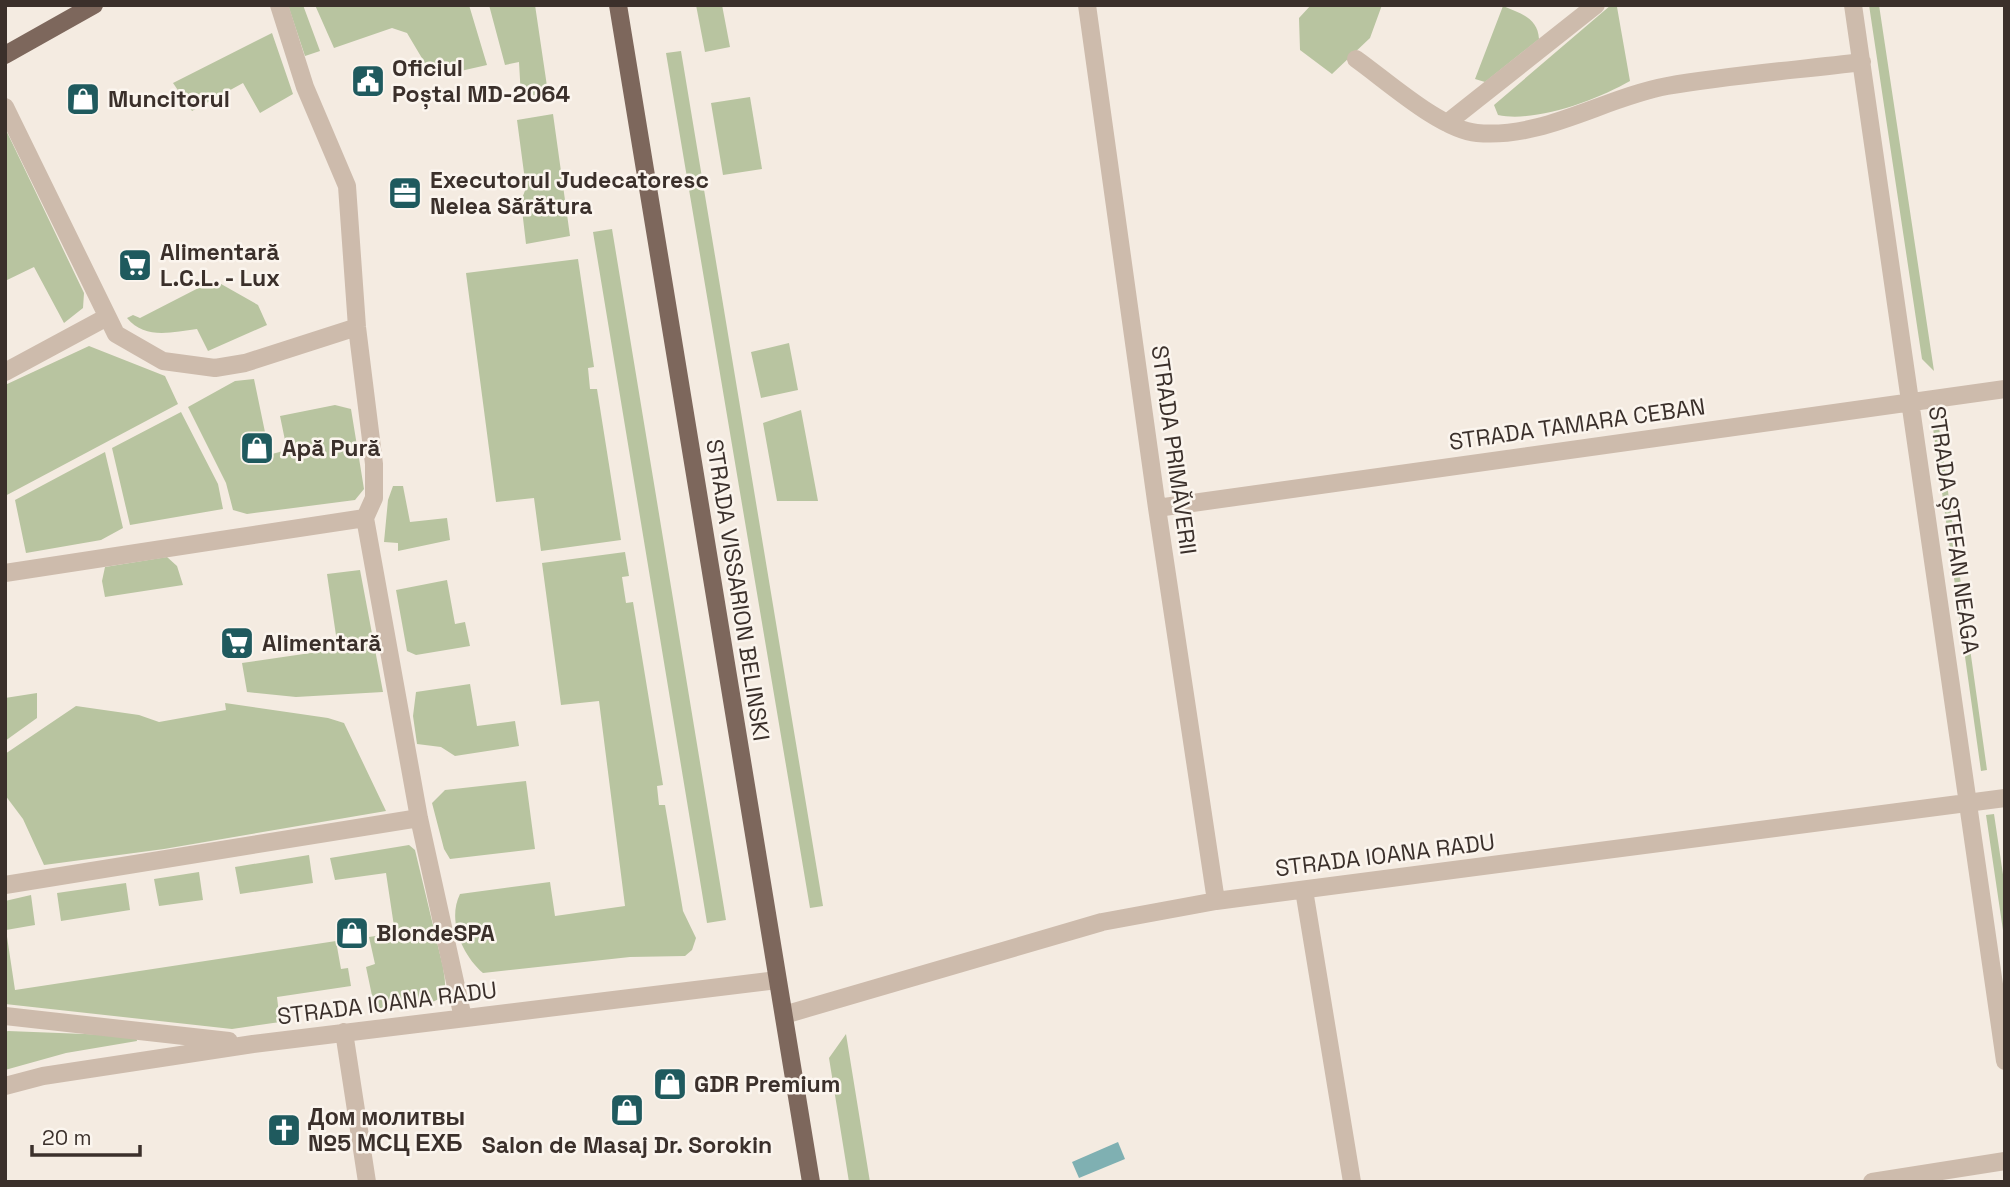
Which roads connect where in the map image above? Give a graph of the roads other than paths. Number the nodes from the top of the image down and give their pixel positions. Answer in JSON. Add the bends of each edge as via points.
{"nodes":[{"id":1,"x":94,"y":5,"type":"edge"},
{"id":2,"x":279,"y":5,"type":"edge"},
{"id":3,"x":618,"y":5,"type":"edge"},
{"id":4,"x":1087,"y":5,"type":"edge"},
{"id":5,"x":1596,"y":5,"type":"edge"},
{"id":6,"x":1853,"y":5,"type":"edge"},
{"id":7,"x":5,"y":55,"type":"edge"},
{"id":8,"x":1356,"y":59,"type":"dead end"},
{"id":9,"x":1862,"y":62,"type":"junction"},
{"id":10,"x":5,"y":107,"type":"edge"},
{"id":11,"x":1447,"y":123,"type":"junction"},
{"id":12,"x":107,"y":317,"type":"junction"},
{"id":13,"x":357,"y":327,"type":"junction"},
{"id":14,"x":5,"y":372,"type":"edge"},
{"id":15,"x":2005,"y":389,"type":"edge"},
{"id":16,"x":1912,"y":402,"type":"junction"},
{"id":17,"x":1157,"y":508,"type":"junction"},
{"id":18,"x":365,"y":518,"type":"junction"},
{"id":19,"x":5,"y":573,"type":"edge"},
{"id":20,"x":2005,"y":798,"type":"edge"},
{"id":21,"x":1968,"y":804,"type":"junction"},
{"id":22,"x":419,"y":818,"type":"junction"},
{"id":23,"x":5,"y":885,"type":"edge"},
{"id":24,"x":1304,"y":890,"type":"junction"},
{"id":25,"x":1216,"y":901,"type":"junction"},
{"id":26,"x":777,"y":980,"type":"junction"},
{"id":27,"x":783,"y":1015,"type":"junction"},
{"id":28,"x":5,"y":1016,"type":"edge"},
{"id":29,"x":463,"y":1018,"type":"junction"},
{"id":30,"x":344,"y":1032,"type":"junction"},
{"id":31,"x":253,"y":1044,"type":"junction"},
{"id":32,"x":2005,"y":1061,"type":"edge"},
{"id":33,"x":5,"y":1086,"type":"edge"},
{"id":34,"x":2005,"y":1161,"type":"edge"},
{"id":35,"x":367,"y":1182,"type":"edge"},
{"id":36,"x":811,"y":1182,"type":"edge"},
{"id":37,"x":1352,"y":1182,"type":"edge"},
{"id":38,"x":1872,"y":1182,"type":"edge"}],
"edges":[{"from":1,"to":7,"type":"main road"},
{"from":2,"to":13,"type":"street","via":[[306,87],[347,186]]},
{"from":3,"to":26,"type":"main road","name":"STRADA VISSARION BELINSKI"},
{"from":4,"to":17,"type":"street","name":"STRADA PRIMĂVERII"},
{"from":5,"to":11,"type":"street"},
{"from":6,"to":9,"type":"street","name":"STRADA ȘTEFAN NEAGA"},
{"from":8,"to":11,"type":"street"},
{"from":9,"to":11,"type":"street","via":[[1665,87],[1513,132],[1476,133]]},
{"from":9,"to":16,"type":"street","name":"STRADA ȘTEFAN NEAGA"},
{"from":10,"to":12,"type":"street"},
{"from":12,"to":13,"type":"street","via":[[116,334],[163,361],[215,368],[245,363]]},
{"from":12,"to":14,"type":"street"},
{"from":13,"to":18,"type":"street","via":[[374,464],[374,498]]},
{"from":15,"to":16,"type":"street","name":"STRADA TAMARA CEBAN"},
{"from":16,"to":17,"type":"street","name":"STRADA TAMARA CEBAN"},
{"from":16,"to":21,"type":"street","name":"STRADA ȘTEFAN NEAGA"},
{"from":17,"to":25,"type":"street","name":"STRADA PRIMĂVERII"},
{"from":18,"to":19,"type":"street"},
{"from":18,"to":22,"type":"street"},
{"from":20,"to":21,"type":"street","name":"STRADA IOANA RADU"},
{"from":21,"to":24,"type":"street","name":"STRADA IOANA RADU"},
{"from":21,"to":32,"type":"street","name":"STRADA ȘTEFAN NEAGA"},
{"from":22,"to":23,"type":"street"},
{"from":22,"to":29,"type":"street"},
{"from":24,"to":25,"type":"street","name":"STRADA IOANA RADU"},
{"from":24,"to":37,"type":"street"},
{"from":25,"to":27,"type":"street","name":"STRADA IOANA RADU","via":[[1102,922]]},
{"from":26,"to":27,"type":"main road","name":"STRADA VISSARION BELINSKI"},
{"from":26,"to":29,"type":"street","name":"STRADA IOANA RADU"},
{"from":27,"to":36,"type":"main road","name":"STRADA VISSARION BELINSKI"},
{"from":28,"to":31,"type":"street"},
{"from":29,"to":30,"type":"street","name":"STRADA IOANA RADU"},
{"from":30,"to":31,"type":"street","name":"STRADA IOANA RADU"},
{"from":30,"to":35,"type":"street"},
{"from":31,"to":33,"type":"street","name":"STRADA IOANA RADU","via":[[43,1076]]},
{"from":34,"to":38,"type":"street"}]}
